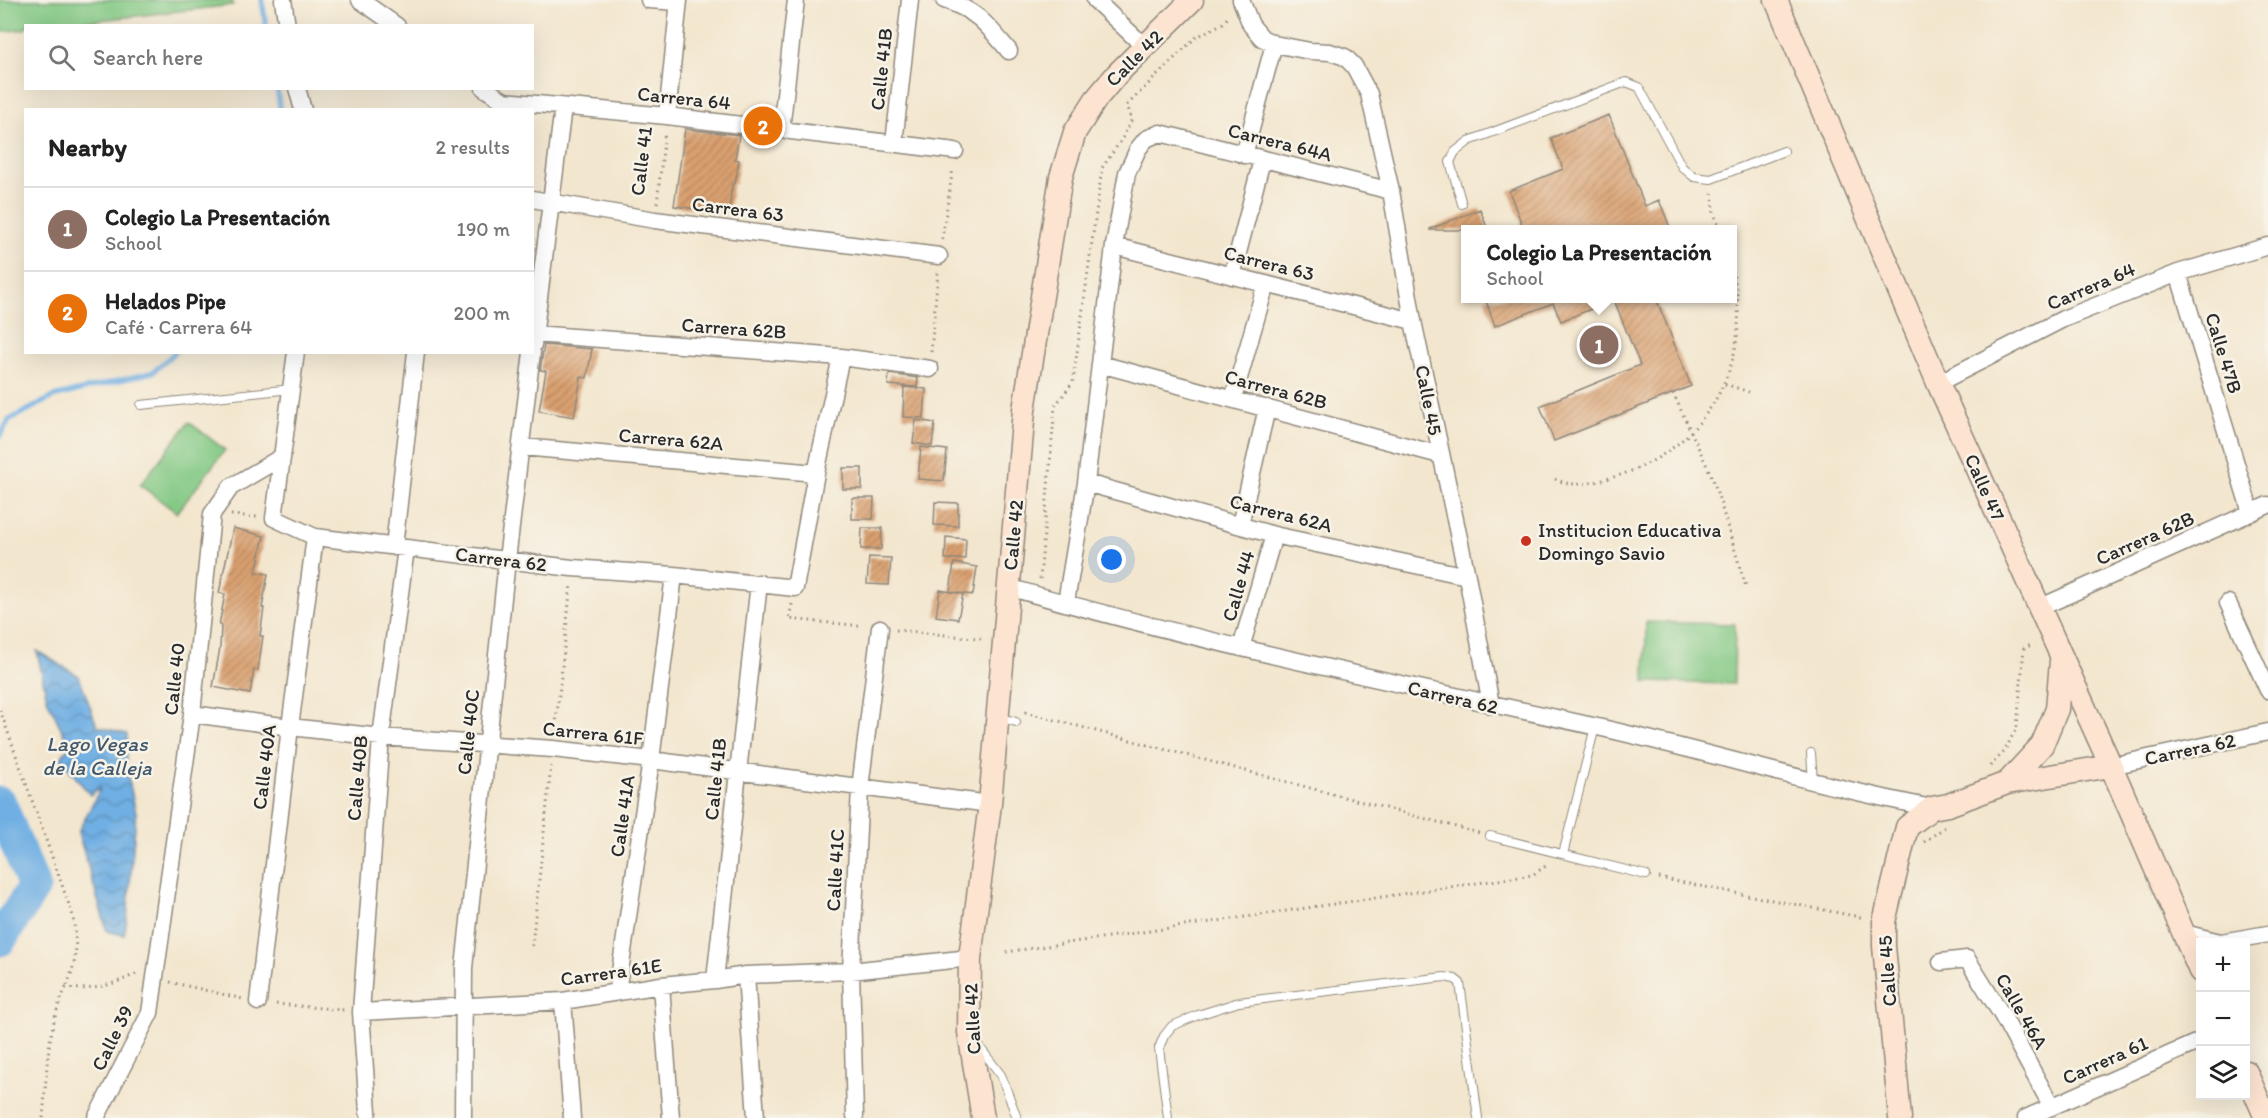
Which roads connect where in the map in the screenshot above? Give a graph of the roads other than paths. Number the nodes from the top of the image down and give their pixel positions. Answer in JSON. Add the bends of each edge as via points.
{"nodes":[{"id":1,"x":283,"y":0,"type":"edge"},
{"id":2,"x":360,"y":0,"type":"edge"},
{"id":3,"x":649,"y":0,"type":"edge"},
{"id":4,"x":796,"y":0,"type":"edge"},
{"id":5,"x":910,"y":0,"type":"edge"},
{"id":6,"x":944,"y":0,"type":"edge"},
{"id":7,"x":1095,"y":0,"type":"edge"},
{"id":8,"x":1192,"y":0,"type":"edge"},
{"id":9,"x":1776,"y":0,"type":"edge"},
{"id":10,"x":679,"y":1,"type":"edge"},
{"id":11,"x":1242,"y":2,"type":"edge"},
{"id":12,"x":287,"y":24,"type":"edge"},
{"id":13,"x":394,"y":24,"type":"edge"},
{"id":14,"x":1274,"y":44,"type":"junction"},
{"id":15,"x":1145,"y":47,"type":"junction"},
{"id":16,"x":1009,"y":51,"type":"dead end"},
{"id":17,"x":298,"y":90,"type":"edge"},
{"id":18,"x":487,"y":90,"type":"edge"},
{"id":19,"x":563,"y":107,"type":"junction"},
{"id":20,"x":302,"y":108,"type":"edge"},
{"id":21,"x":667,"y":116,"type":"junction"},
{"id":22,"x":781,"y":130,"type":"junction"},
{"id":23,"x":894,"y":144,"type":"junction"},
{"id":24,"x":955,"y":151,"type":"dead end"},
{"id":25,"x":1784,"y":151,"type":"dead end"},
{"id":26,"x":1244,"y":155,"type":"junction"},
{"id":27,"x":1262,"y":160,"type":"junction"},
{"id":28,"x":1391,"y":191,"type":"junction"},
{"id":29,"x":534,"y":199,"type":"edge"},
{"id":30,"x":550,"y":202,"type":"junction"},
{"id":31,"x":1462,"y":204,"type":"dead end"},
{"id":32,"x":1114,"y":246,"type":"junction"},
{"id":33,"x":2268,"y":246,"type":"edge"},
{"id":34,"x":939,"y":256,"type":"dead end"},
{"id":35,"x":2178,"y":273,"type":"junction"},
{"id":36,"x":1232,"y":276,"type":"junction"},
{"id":37,"x":1266,"y":284,"type":"junction"},
{"id":38,"x":1413,"y":321,"type":"junction"},
{"id":39,"x":534,"y":333,"type":"joint"},
{"id":40,"x":296,"y":354,"type":"edge"},
{"id":41,"x":416,"y":354,"type":"edge"},
{"id":42,"x":532,"y":354,"type":"edge"},
{"id":43,"x":841,"y":357,"type":"junction"},
{"id":44,"x":1100,"y":364,"type":"junction"},
{"id":45,"x":930,"y":369,"type":"dead end"},
{"id":46,"x":1938,"y":382,"type":"junction"},
{"id":47,"x":291,"y":389,"type":"junction"},
{"id":48,"x":1233,"y":399,"type":"junction"},
{"id":49,"x":141,"y":405,"type":"dead end"},
{"id":50,"x":1267,"y":408,"type":"junction"},
{"id":51,"x":522,"y":447,"type":"junction"},
{"id":52,"x":1440,"y":455,"type":"junction"},
{"id":53,"x":280,"y":458,"type":"junction"},
{"id":54,"x":816,"y":473,"type":"junction"},
{"id":55,"x":1086,"y":483,"type":"junction"},
{"id":56,"x":2268,"y":506,"type":"edge"},
{"id":57,"x":2251,"y":513,"type":"junction"},
{"id":58,"x":1240,"y":525,"type":"junction"},
{"id":59,"x":1275,"y":535,"type":"junction"},
{"id":60,"x":315,"y":537,"type":"junction"},
{"id":61,"x":400,"y":547,"type":"junction"},
{"id":62,"x":507,"y":560,"type":"junction"},
{"id":63,"x":674,"y":575,"type":"junction"},
{"id":64,"x":1467,"y":576,"type":"junction"},
{"id":65,"x":759,"y":584,"type":"junction"},
{"id":66,"x":1008,"y":587,"type":"junction"},
{"id":67,"x":1066,"y":602,"type":"junction"},
{"id":68,"x":2228,"y":603,"type":"dead end"},
{"id":69,"x":2039,"y":608,"type":"junction"},
{"id":70,"x":880,"y":628,"type":"dead end"},
{"id":71,"x":1241,"y":648,"type":"junction"},
{"id":72,"x":2061,"y":657,"type":"junction"},
{"id":73,"x":2268,"y":690,"type":"edge"},
{"id":74,"x":1491,"y":705,"type":"junction"},
{"id":75,"x":192,"y":714,"type":"junction"},
{"id":76,"x":290,"y":727,"type":"junction"},
{"id":77,"x":1595,"y":727,"type":"junction"},
{"id":78,"x":2268,"y":732,"type":"edge"},
{"id":79,"x":381,"y":737,"type":"junction"},
{"id":80,"x":487,"y":744,"type":"junction"},
{"id":81,"x":1811,"y":753,"type":"dead end"},
{"id":82,"x":651,"y":759,"type":"junction"},
{"id":83,"x":2111,"y":766,"type":"junction"},
{"id":84,"x":737,"y":772,"type":"junction"},
{"id":85,"x":1813,"y":783,"type":"junction"},
{"id":86,"x":2007,"y":783,"type":"junction"},
{"id":87,"x":860,"y":788,"type":"junction"},
{"id":88,"x":1899,"y":802,"type":"junction"},
{"id":89,"x":990,"y":804,"type":"junction"},
{"id":90,"x":1940,"y":806,"type":"junction"},
{"id":91,"x":1907,"y":827,"type":"junction"},
{"id":92,"x":1490,"y":836,"type":"road end"},
{"id":93,"x":1563,"y":854,"type":"junction"},
{"id":94,"x":1646,"y":875,"type":"road end"},
{"id":95,"x":2184,"y":933,"type":"junction"},
{"id":96,"x":2268,"y":934,"type":"edge"},
{"id":97,"x":160,"y":936,"type":"joint"},
{"id":98,"x":2205,"y":938,"type":"edge"},
{"id":99,"x":2244,"y":938,"type":"edge"},
{"id":100,"x":2196,"y":957,"type":"edge"},
{"id":101,"x":970,"y":958,"type":"junction"},
{"id":102,"x":1941,"y":963,"type":"dead end"},
{"id":103,"x":851,"y":971,"type":"junction"},
{"id":104,"x":746,"y":975,"type":"junction"},
{"id":105,"x":715,"y":980,"type":"junction"},
{"id":106,"x":661,"y":985,"type":"junction"},
{"id":107,"x":617,"y":992,"type":"junction"},
{"id":108,"x":563,"y":1001,"type":"junction"},
{"id":109,"x":258,"y":1002,"type":"road end"},
{"id":110,"x":464,"y":1007,"type":"junction"},
{"id":111,"x":361,"y":1012,"type":"junction"},
{"id":112,"x":969,"y":1032,"type":"junction"},
{"id":113,"x":2196,"y":1043,"type":"edge"},
{"id":114,"x":2250,"y":1081,"type":"edge"},
{"id":115,"x":2052,"y":1107,"type":"junction"},
{"id":116,"x":368,"y":1112,"type":"dead end"},
{"id":117,"x":855,"y":1116,"type":"dead end"},
{"id":118,"x":96,"y":1118,"type":"edge"},
{"id":119,"x":463,"y":1118,"type":"edge"},
{"id":120,"x":572,"y":1118,"type":"edge"},
{"id":121,"x":671,"y":1118,"type":"edge"},
{"id":122,"x":756,"y":1118,"type":"edge"},
{"id":123,"x":983,"y":1118,"type":"edge"},
{"id":124,"x":1017,"y":1118,"type":"edge"},
{"id":125,"x":1168,"y":1118,"type":"edge"},
{"id":126,"x":1478,"y":1118,"type":"edge"},
{"id":127,"x":1900,"y":1118,"type":"edge"},
{"id":128,"x":2026,"y":1118,"type":"edge"},
{"id":129,"x":2266,"y":1118,"type":"edge"}],
"edges":[{"from":1,"to":12,"type":"street"},
{"from":2,"to":13,"type":"street"},
{"from":3,"to":10,"type":"street"},
{"from":4,"to":22,"type":"street"},
{"from":5,"to":23,"type":"street","name":"Calle 41B"},
{"from":6,"to":16,"type":"street","via":[[975,13]]},
{"from":7,"to":15,"type":"street"},
{"from":8,"to":15,"type":"street","name":"Calle 42"},
{"from":9,"to":46,"type":"street","name":"Calle 47"},
{"from":10,"to":21,"type":"street","name":"Calle 41"},
{"from":11,"to":14,"type":"street","via":[[1251,25],[1262,38]]},
{"from":14,"to":26,"type":"street"},
{"from":14,"to":28,"type":"street","name":"Calle 45","via":[[1330,52],[1345,57],[1354,66],[1369,94]]},
{"from":15,"to":66,"type":"street","name":"Calle 42","via":[[1096,99],[1075,132],[1061,177],[1024,410]]},
{"from":17,"to":20,"type":"street"},
{"from":18,"to":19,"type":"street","name":"Carrera 64","via":[[504,101]]},
{"from":19,"to":21,"type":"street","name":"Carrera 64"},
{"from":19,"to":30,"type":"street","name":"Calle 40C"},
{"from":21,"to":22,"type":"street","name":"Carrera 64"},
{"from":22,"to":23,"type":"street","name":"Carrera 64"},
{"from":23,"to":24,"type":"street","name":"Carrera 64"},
{"from":25,"to":31,"type":"lane","via":[[1711,179],[1694,177],[1682,167],[1639,87],[1626,82],[1469,141],[1455,152],[1450,162]]},
{"from":26,"to":27,"type":"street","name":"Carrera 64A"},
{"from":26,"to":32,"type":"street","name":"Carrera 64A","via":[[1160,133],[1146,139],[1127,173]]},
{"from":27,"to":28,"type":"street","name":"Carrera 64A"},
{"from":27,"to":36,"type":"street"},
{"from":28,"to":38,"type":"street","name":"Calle 45"},
{"from":29,"to":30,"type":"street","name":"Carrera 63"},
{"from":30,"to":34,"type":"street","name":"Carrera 63","via":[[655,220]]},
{"from":30,"to":39,"type":"street","name":"Calle 40C"},
{"from":32,"to":36,"type":"street","name":"Carrera 63"},
{"from":32,"to":44,"type":"street"},
{"from":33,"to":35,"type":"street","name":"Carrera 64"},
{"from":35,"to":46,"type":"street","name":"Carrera 64","via":[[2063,319]]},
{"from":35,"to":57,"type":"street","name":"Calle 47B"},
{"from":36,"to":37,"type":"street","name":"Carrera 63"},
{"from":37,"to":38,"type":"street","name":"Carrera 63"},
{"from":37,"to":48,"type":"street"},
{"from":38,"to":52,"type":"street","name":"Calle 45"},
{"from":39,"to":43,"type":"street","name":"Carrera 62B"},
{"from":40,"to":47,"type":"street"},
{"from":41,"to":61,"type":"street","name":"Calle 40B"},
{"from":42,"to":51,"type":"street","name":"Calle 40C"},
{"from":43,"to":45,"type":"street","name":"Carrera 62B"},
{"from":43,"to":54,"type":"street"},
{"from":44,"to":48,"type":"street","name":"Carrera 62B"},
{"from":44,"to":55,"type":"street"},
{"from":46,"to":69,"type":"street","name":"Calle 47"},
{"from":47,"to":49,"type":"lane"},
{"from":47,"to":53,"type":"street"},
{"from":48,"to":50,"type":"street","name":"Carrera 62B"},
{"from":50,"to":52,"type":"street","name":"Carrera 62B"},
{"from":50,"to":58,"type":"street","name":"Calle 44"},
{"from":51,"to":54,"type":"street","name":"Carrera 62A"},
{"from":51,"to":62,"type":"street","name":"Calle 40C"},
{"from":52,"to":64,"type":"street","name":"Calle 45"},
{"from":53,"to":60,"type":"street","name":"Carrera 62","via":[[274,518]]},
{"from":53,"to":75,"type":"street","name":"Calle 40","via":[[231,487],[212,514]]},
{"from":54,"to":65,"type":"street","name":"Carrera 62","via":[[795,588]]},
{"from":55,"to":58,"type":"street","name":"Carrera 62A"},
{"from":55,"to":67,"type":"street"},
{"from":56,"to":57,"type":"street","name":"Carrera 62B"},
{"from":57,"to":69,"type":"street","name":"Carrera 62B"},
{"from":58,"to":59,"type":"street","name":"Carrera 62A"},
{"from":59,"to":64,"type":"street","name":"Carrera 62A"},
{"from":59,"to":71,"type":"street","name":"Calle 44"},
{"from":60,"to":61,"type":"street","name":"Carrera 62"},
{"from":60,"to":76,"type":"street","name":"Calle 40A"},
{"from":61,"to":62,"type":"street","name":"Carrera 62"},
{"from":61,"to":79,"type":"street","name":"Calle 40B"},
{"from":62,"to":63,"type":"street","name":"Carrera 62"},
{"from":62,"to":80,"type":"street","name":"Calle 40C"},
{"from":63,"to":65,"type":"street","name":"Carrera 62"},
{"from":63,"to":82,"type":"street","name":"Calle 41A"},
{"from":64,"to":74,"type":"street","name":"Calle 45"},
{"from":65,"to":84,"type":"street","name":"Calle 41B"},
{"from":66,"to":67,"type":"street","name":"Carrera 62"},
{"from":66,"to":89,"type":"street","name":"Calle 42","via":[[1009,717]]},
{"from":67,"to":71,"type":"street","name":"Carrera 62"},
{"from":68,"to":73,"type":"street"},
{"from":69,"to":72,"type":"street","name":"Calle 47"},
{"from":70,"to":87,"type":"street","name":"Calle 41C"},
{"from":71,"to":74,"type":"street","name":"Carrera 62"},
{"from":72,"to":83,"type":"street","name":"Calle 47"},
{"from":72,"to":86,"type":"street","via":[[2057,710],[2042,745]]},
{"from":74,"to":77,"type":"street","name":"Carrera 62"},
{"from":75,"to":76,"type":"street","name":"Carrera 61F"},
{"from":75,"to":97,"type":"street","name":"Calle 40"},
{"from":76,"to":79,"type":"street","name":"Carrera 61F"},
{"from":76,"to":109,"type":"street","name":"Calle 40A"},
{"from":77,"to":85,"type":"street","name":"Carrera 62"},
{"from":77,"to":93,"type":"lane"},
{"from":78,"to":83,"type":"street","name":"Carrera 62"},
{"from":79,"to":80,"type":"street","name":"Carrera 61F"},
{"from":79,"to":111,"type":"street","name":"Calle 40B"},
{"from":80,"to":82,"type":"street","name":"Carrera 61F"},
{"from":80,"to":110,"type":"street","name":"Calle 40C","via":[[464,968]]},
{"from":81,"to":85,"type":"lane"},
{"from":82,"to":84,"type":"street","name":"Carrera 61F"},
{"from":82,"to":107,"type":"street","name":"Calle 41A"},
{"from":83,"to":86,"type":"street"},
{"from":83,"to":95,"type":"street","name":"Calle 47"},
{"from":84,"to":87,"type":"street","name":"Carrera 61F"},
{"from":84,"to":105,"type":"street","name":"Calle 41B"},
{"from":85,"to":88,"type":"street","name":"Carrera 62"},
{"from":86,"to":90,"type":"street"},
{"from":87,"to":89,"type":"street","name":"Carrera 61F"},
{"from":87,"to":103,"type":"street","name":"Calle 41C"},
{"from":88,"to":90,"type":"street"},
{"from":88,"to":91,"type":"street"},
{"from":89,"to":101,"type":"street","name":"Calle 42"},
{"from":90,"to":91,"type":"street"},
{"from":91,"to":127,"type":"street","name":"Calle 45","via":[[1884,922]]},
{"from":92,"to":93,"type":"lane"},
{"from":93,"to":94,"type":"lane"},
{"from":95,"to":98,"type":"street"},
{"from":95,"to":100,"type":"street","name":"Calle 47"},
{"from":96,"to":99,"type":"street"},
{"from":97,"to":118,"type":"street","name":"Calle 39","via":[[148,975],[150,1013]]},
{"from":101,"to":103,"type":"street","name":"Carrera 61E"},
{"from":101,"to":112,"type":"street","name":"Calle 42"},
{"from":102,"to":115,"type":"street","name":"Calle 46A","via":[[1967,959]]},
{"from":103,"to":104,"type":"street","name":"Carrera 61E"},
{"from":103,"to":117,"type":"street","name":"Calle 41C"},
{"from":104,"to":105,"type":"street","name":"Carrera 61E"},
{"from":104,"to":122,"type":"street"},
{"from":105,"to":106,"type":"street","name":"Carrera 61E"},
{"from":106,"to":107,"type":"street","name":"Carrera 61E"},
{"from":106,"to":121,"type":"street"},
{"from":107,"to":108,"type":"street","name":"Carrera 61E"},
{"from":108,"to":110,"type":"street","name":"Carrera 61E"},
{"from":108,"to":120,"type":"street"},
{"from":110,"to":111,"type":"street","name":"Carrera 61E"},
{"from":110,"to":119,"type":"street","name":"Calle 40C"},
{"from":111,"to":116,"type":"street"},
{"from":112,"to":123,"type":"street","name":"Calle 42"},
{"from":112,"to":124,"type":"lane","via":[[1001,1075]]},
{"from":113,"to":115,"type":"street","name":"Carrera 61"},
{"from":114,"to":129,"type":"street"},
{"from":115,"to":128,"type":"street","name":"Carrera 61"},
{"from":125,"to":126,"type":"lane","via":[[1159,1048],[1172,1026],[1239,1002],[1444,976],[1460,983]]}]}
